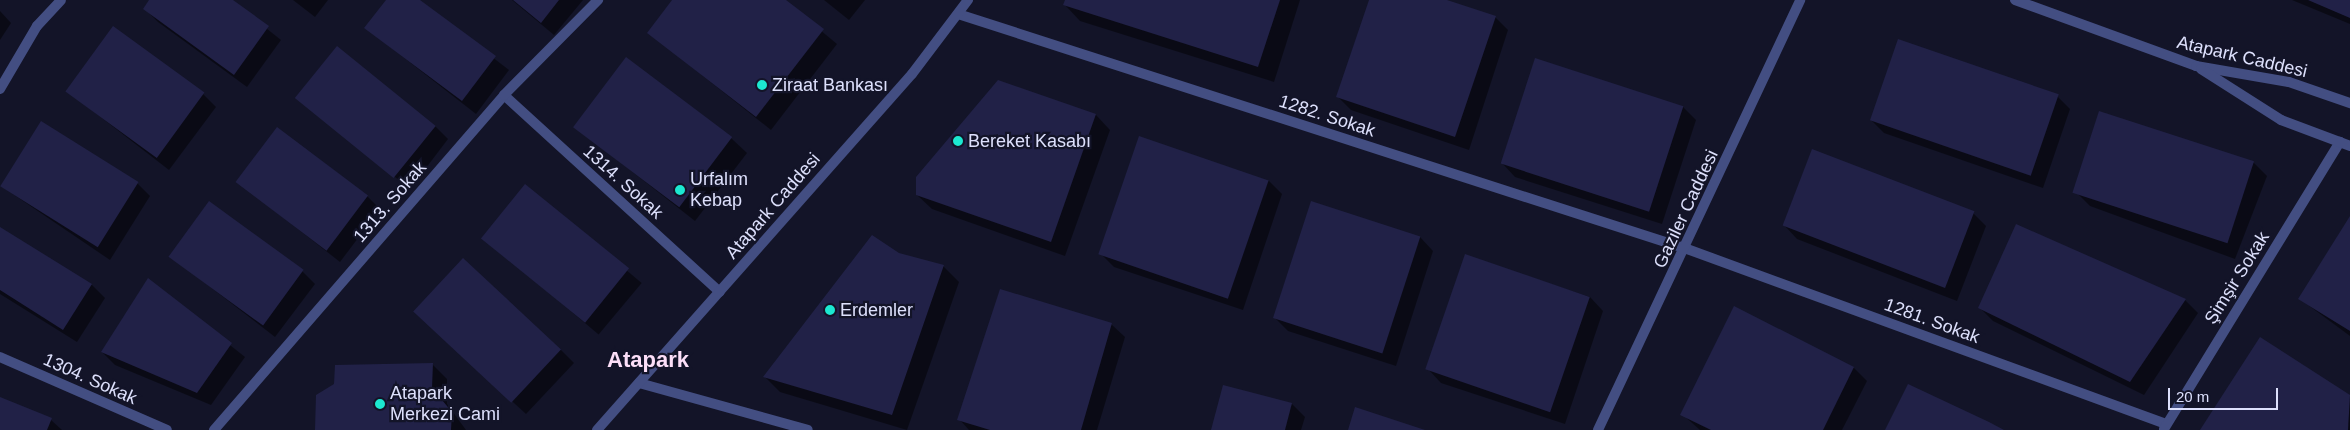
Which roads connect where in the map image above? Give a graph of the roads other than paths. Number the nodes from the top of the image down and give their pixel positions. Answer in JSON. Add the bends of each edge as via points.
{"nodes":[{"id":1,"x":61,"y":0,"type":"edge"},
{"id":2,"x":598,"y":0,"type":"edge"},
{"id":3,"x":968,"y":0,"type":"edge"},
{"id":4,"x":1800,"y":0,"type":"edge"},
{"id":5,"x":2015,"y":0,"type":"edge"},
{"id":6,"x":958,"y":14,"type":"junction"},
{"id":7,"x":2196,"y":66,"type":"junction"},
{"id":8,"x":0,"y":89,"type":"edge"},
{"id":9,"x":504,"y":96,"type":"junction"},
{"id":10,"x":2350,"y":103,"type":"edge"},
{"id":11,"x":2340,"y":142,"type":"junction"},
{"id":12,"x":2350,"y":146,"type":"edge"},
{"id":13,"x":1686,"y":249,"type":"junction"},
{"id":14,"x":720,"y":292,"type":"junction"},
{"id":15,"x":0,"y":357,"type":"edge"},
{"id":16,"x":639,"y":383,"type":"junction"},
{"id":17,"x":2165,"y":427,"type":"edge"},
{"id":18,"x":167,"y":430,"type":"edge"},
{"id":19,"x":214,"y":430,"type":"edge"},
{"id":20,"x":597,"y":430,"type":"edge"},
{"id":21,"x":808,"y":430,"type":"edge"},
{"id":22,"x":1598,"y":430,"type":"edge"}],
"edges":[{"from":1,"to":8,"type":"street","via":[[37,26]]},
{"from":2,"to":9,"type":"street","name":"1313. Sokak"},
{"from":3,"to":6,"type":"street","name":"Atapark Caddesi"},
{"from":4,"to":13,"type":"street","name":"Gaziler Caddesi"},
{"from":5,"to":7,"type":"street","name":"Atapark Caddesi"},
{"from":6,"to":13,"type":"street","name":"1282. Sokak"},
{"from":6,"to":14,"type":"street","name":"Atapark Caddesi","via":[[912,74]]},
{"from":7,"to":10,"type":"street","name":"Atapark Caddesi","via":[[2289,82]]},
{"from":7,"to":11,"type":"street","via":[[2280,120]]},
{"from":9,"to":14,"type":"street","name":"1314. Sokak"},
{"from":9,"to":19,"type":"street","name":"1313. Sokak"},
{"from":11,"to":12,"type":"street"},
{"from":11,"to":17,"type":"street","name":"Şimşir Sokak"},
{"from":13,"to":17,"type":"street","name":"1281. Sokak"},
{"from":13,"to":22,"type":"street","name":"Gaziler Caddesi"},
{"from":14,"to":16,"type":"street","name":"Atapark Caddesi"},
{"from":15,"to":18,"type":"street","name":"1304. Sokak"},
{"from":16,"to":20,"type":"street","name":"Atapark Caddesi"},
{"from":16,"to":21,"type":"street"}]}
